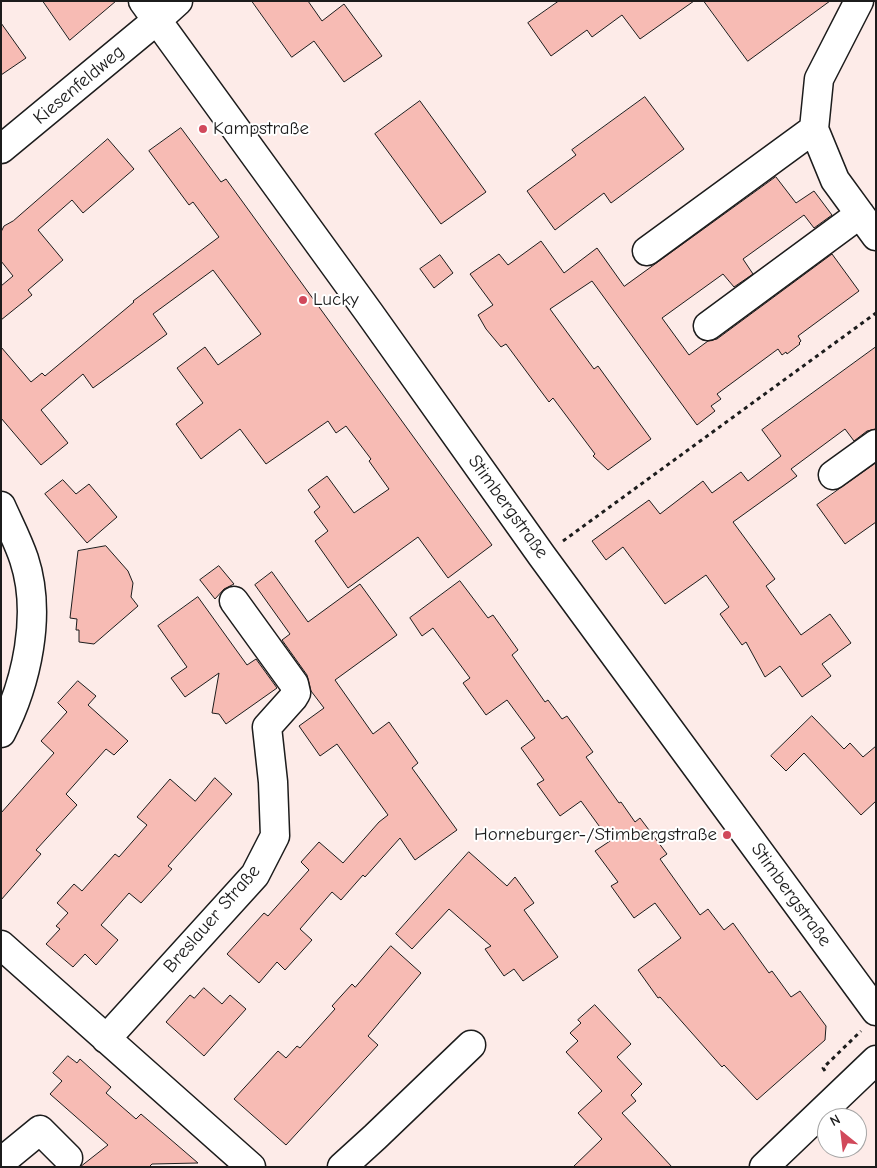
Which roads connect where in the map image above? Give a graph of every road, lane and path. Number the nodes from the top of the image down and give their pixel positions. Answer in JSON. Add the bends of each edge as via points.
{"nodes":[{"id":1,"x":178,"y":1,"type":"edge"},
{"id":2,"x":859,"y":1,"type":"edge"},
{"id":3,"x":150,"y":11,"type":"edge"},
{"id":4,"x":814,"y":129,"type":"junction"},
{"id":5,"x":1,"y":149,"type":"edge"},
{"id":6,"x":868,"y":225,"type":"edge"},
{"id":7,"x":647,"y":251,"type":"dead end"},
{"id":8,"x":876,"y":312,"type":"edge"},
{"id":9,"x":708,"y":326,"type":"dead end"},
{"id":10,"x":876,"y":444,"type":"edge"},
{"id":11,"x":833,"y":475,"type":"dead end"},
{"id":12,"x":1,"y":506,"type":"edge"},
{"id":13,"x":542,"y":556,"type":"junction"},
{"id":14,"x":234,"y":601,"type":"dead end"},
{"id":15,"x":1,"y":733,"type":"edge"},
{"id":16,"x":1,"y":945,"type":"edge"},
{"id":17,"x":876,"y":1011,"type":"edge"},
{"id":18,"x":106,"y":1039,"type":"junction"},
{"id":19,"x":471,"y":1045,"type":"dead end"},
{"id":20,"x":876,"y":1060,"type":"edge"},
{"id":21,"x":68,"y":1158,"type":"dead end"},
{"id":22,"x":1,"y":1162,"type":"edge"},
{"id":23,"x":251,"y":1167,"type":"edge"},
{"id":24,"x":342,"y":1167,"type":"edge"},
{"id":25,"x":764,"y":1167,"type":"edge"}],
"edges":[{"from":1,"to":3,"type":"street"},
{"from":2,"to":4,"type":"street","via":[[819,79]]},
{"from":3,"to":5,"type":"street","name":"Kiesenfeldweg"},
{"from":3,"to":13,"type":"street","name":"Stimbergstraße"},
{"from":4,"to":6,"type":"street","via":[[835,180]]},
{"from":4,"to":7,"type":"street"},
{"from":6,"to":9,"type":"street"},
{"from":8,"to":13,"type":"path"},
{"from":10,"to":11,"type":"street"},
{"from":12,"to":15,"type":"street","via":[[24,560],[32,601],[31,643]]},
{"from":13,"to":17,"type":"street","name":"Stimbergstraße"},
{"from":14,"to":18,"type":"street","name":"Breslauer Straße","via":[[294,684],[296,693],[267,727],[275,836],[255,875]]},
{"from":16,"to":18,"type":"street"},
{"from":18,"to":23,"type":"street"},
{"from":19,"to":24,"type":"street"},
{"from":20,"to":25,"type":"street"},
{"from":21,"to":22,"type":"street","via":[[40,1130]]}]}
